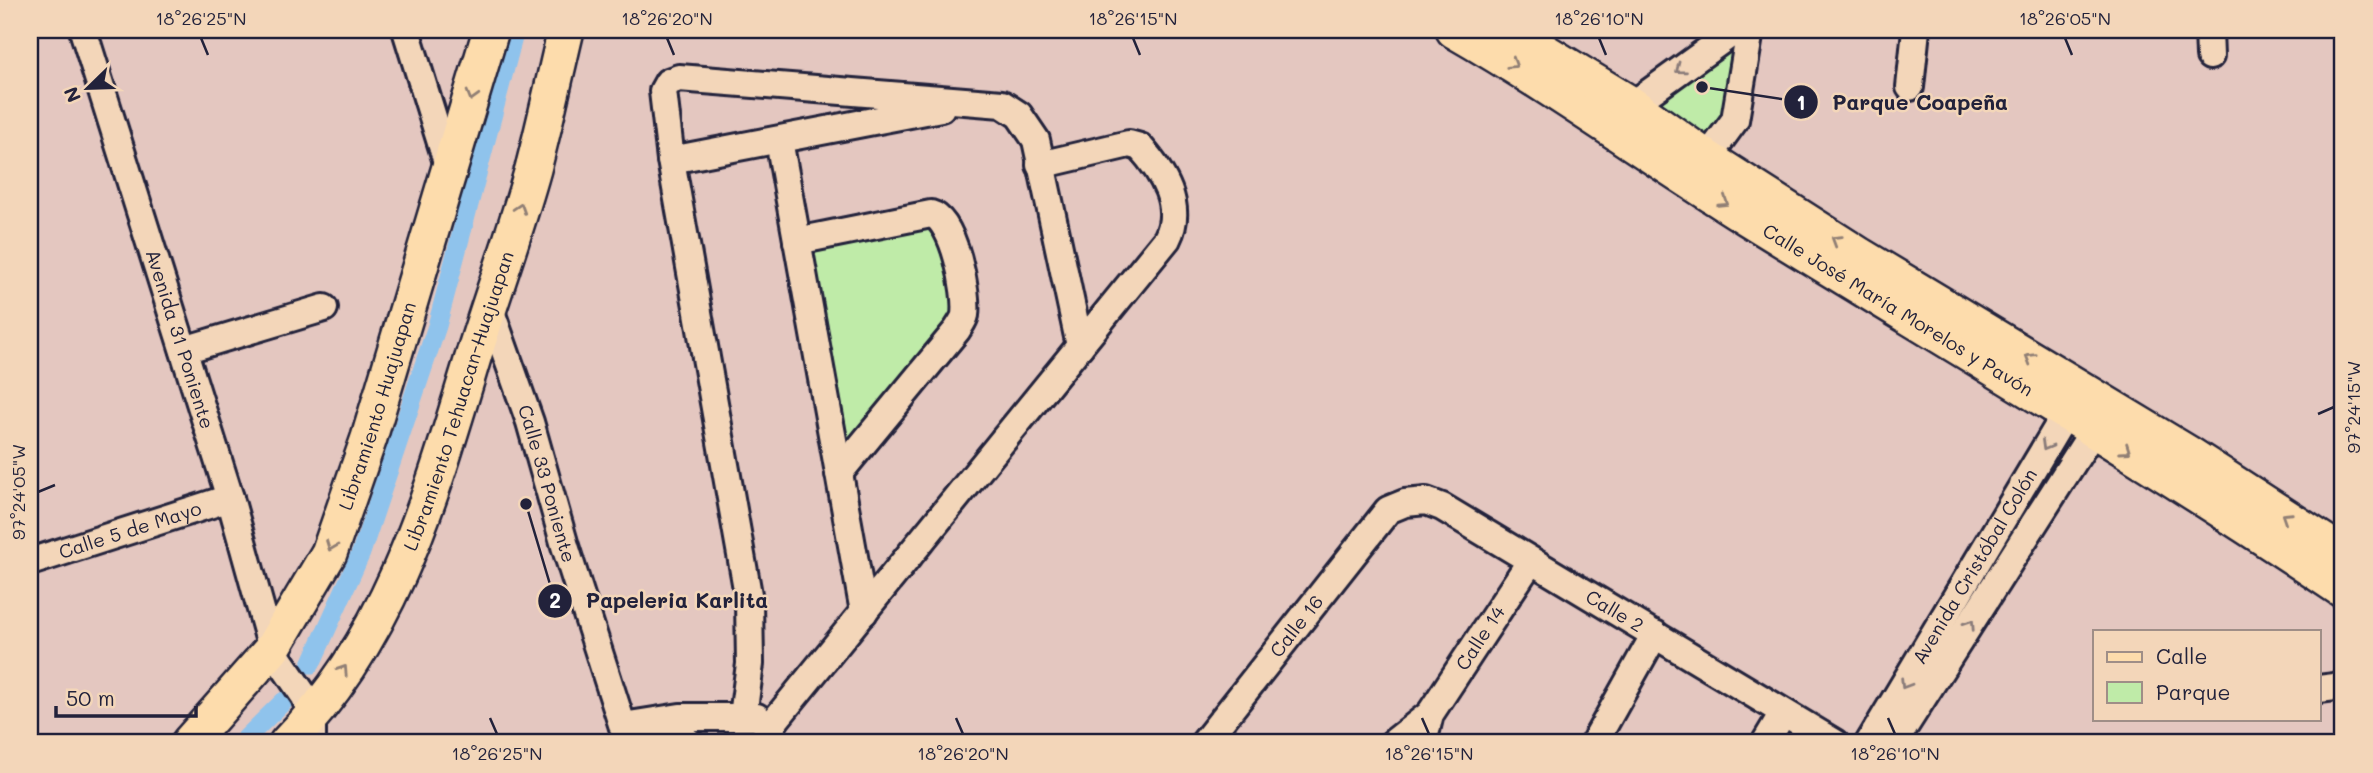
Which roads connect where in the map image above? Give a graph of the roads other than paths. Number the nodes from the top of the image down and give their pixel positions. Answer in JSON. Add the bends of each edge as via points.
{"nodes":[{"id":1,"x":83,"y":30,"type":"edge"},
{"id":2,"x":405,"y":30,"type":"edge"},
{"id":3,"x":491,"y":30,"type":"edge"},
{"id":4,"x":566,"y":30,"type":"edge"},
{"id":5,"x":1454,"y":30,"type":"edge"},
{"id":6,"x":1509,"y":30,"type":"edge"},
{"id":7,"x":1736,"y":30,"type":"edge"},
{"id":8,"x":1750,"y":30,"type":"edge"},
{"id":9,"x":1916,"y":30,"type":"edge"},
{"id":10,"x":1910,"y":87,"type":"dead end"},
{"id":11,"x":975,"y":102,"type":"junction"},
{"id":12,"x":1624,"y":117,"type":"junction"},
{"id":13,"x":779,"y":139,"type":"junction"},
{"id":14,"x":671,"y":160,"type":"junction"},
{"id":15,"x":1040,"y":165,"type":"junction"},
{"id":16,"x":1699,"y":169,"type":"junction"},
{"id":17,"x":450,"y":173,"type":"junction"},
{"id":18,"x":797,"y":241,"type":"junction"},
{"id":19,"x":489,"y":306,"type":"junction"},
{"id":20,"x":324,"y":308,"type":"dead end"},
{"id":21,"x":1080,"y":346,"type":"junction"},
{"id":22,"x":184,"y":350,"type":"junction"},
{"id":23,"x":2088,"y":408,"type":"junction"},
{"id":24,"x":839,"y":472,"type":"junction"},
{"id":25,"x":230,"y":498,"type":"junction"},
{"id":26,"x":1388,"y":510,"type":"joint"},
{"id":27,"x":2343,"y":554,"type":"edge"},
{"id":28,"x":30,"y":562,"type":"edge"},
{"id":29,"x":1530,"y":562,"type":"junction"},
{"id":30,"x":2343,"y":590,"type":"edge"},
{"id":31,"x":864,"y":612,"type":"junction"},
{"id":32,"x":1655,"y":635,"type":"junction"},
{"id":33,"x":279,"y":659,"type":"junction"},
{"id":34,"x":2343,"y":686,"type":"edge"},
{"id":35,"x":2320,"y":689,"type":"edge"},
{"id":36,"x":1783,"y":713,"type":"junction"},
{"id":37,"x":1430,"y":714,"type":"junction"},
{"id":38,"x":743,"y":716,"type":"junction"},
{"id":39,"x":777,"y":718,"type":"junction"},
{"id":40,"x":310,"y":719,"type":"edge"},
{"id":41,"x":682,"y":731,"type":"edge"},
{"id":42,"x":626,"y":737,"type":"edge"},
{"id":43,"x":189,"y":743,"type":"edge"},
{"id":44,"x":287,"y":743,"type":"edge"},
{"id":45,"x":761,"y":743,"type":"edge"},
{"id":46,"x":1204,"y":743,"type":"edge"},
{"id":47,"x":1393,"y":743,"type":"edge"},
{"id":48,"x":1423,"y":743,"type":"edge"},
{"id":49,"x":1594,"y":743,"type":"edge"},
{"id":50,"x":1765,"y":743,"type":"edge"},
{"id":51,"x":1835,"y":743,"type":"edge"},
{"id":52,"x":1869,"y":743,"type":"edge"},
{"id":53,"x":1894,"y":743,"type":"edge"}],
"edges":[{"from":1,"to":22,"type":"street","name":"Avenida 31 Poniente"},
{"from":2,"to":17,"type":"street"},
{"from":3,"to":17,"type":"main road","name":"Libramiento Huajuapan","one_way":true},
{"from":19,"to":4,"type":"main road","name":"Libramiento Tehuacan-Huajuapan","one_way":true,"via":[[533,169]]},
{"from":5,"to":12,"type":"main road","name":"Calle José María Morelos y Pavón","one_way":true},
{"from":6,"to":12,"type":"main road","name":"Calle José María Morelos y Pavón"},
{"from":7,"to":12,"type":"street","one_way":true},
{"from":8,"to":16,"type":"street","via":[[1735,120]]},
{"from":9,"to":10,"type":"street"},
{"from":11,"to":13,"type":"street"},
{"from":11,"to":14,"type":"street","via":[[679,78],[668,82],[663,91]]},
{"from":11,"to":15,"type":"street","via":[[1002,104],[1019,115],[1036,141]]},
{"from":12,"to":16,"type":"main road","name":"Calle José María Morelos y Pavón"},
{"from":13,"to":14,"type":"street"},
{"from":13,"to":18,"type":"street"},
{"from":14,"to":38,"type":"street","via":[[749,600],[750,664]]},
{"from":15,"to":21,"type":"street"},
{"from":15,"to":21,"type":"street","via":[[1129,144],[1140,147],[1176,211],[1167,239]]},
{"from":16,"to":23,"type":"main road","name":"Calle José María Morelos y Pavón","via":[[1858,255]]},
{"from":17,"to":33,"type":"main road","name":"Libramiento Huajuapan","one_way":true,"via":[[329,553]]},
{"from":18,"to":24,"type":"street"},
{"from":18,"to":24,"type":"street","via":[[931,214],[946,225],[965,289],[965,317],[957,330]]},
{"from":40,"to":19,"type":"main road","name":"Libramiento Tehuacan-Huajuapan","one_way":true,"via":[[384,607],[408,559]]},
{"from":19,"to":42,"type":"street","name":"Calle 33 Poniente","via":[[530,422]]},
{"from":20,"to":22,"type":"street"},
{"from":21,"to":31,"type":"street"},
{"from":22,"to":25,"type":"street","name":"Avenida 31 Poniente"},
{"from":27,"to":23,"type":"main road","name":"Calle José María Morelos y Pavón","one_way":true},
{"from":23,"to":30,"type":"main road","name":"Calle José María Morelos y Pavón","one_way":true},
{"from":23,"to":52,"type":"street","name":"Avenida Cristóbal Colón","one_way":true},
{"from":53,"to":23,"type":"street","name":"Avenida Cristóbal Colón","one_way":true},
{"from":24,"to":31,"type":"street"},
{"from":25,"to":28,"type":"street","name":"Calle 5 de Mayo"},
{"from":25,"to":33,"type":"street","name":"Avenida 31 Poniente"},
{"from":26,"to":29,"type":"street","name":"Calle 2","via":[[1426,501]]},
{"from":26,"to":46,"type":"street","name":"Calle 16"},
{"from":29,"to":32,"type":"street","name":"Calle 2"},
{"from":29,"to":37,"type":"street","name":"Calle 14"},
{"from":31,"to":39,"type":"street"},
{"from":32,"to":36,"type":"street","name":"Calle 2"},
{"from":32,"to":49,"type":"street"},
{"from":33,"to":40,"type":"street","name":"Avenida 31 Poniente"},
{"from":33,"to":43,"type":"main road","name":"Libramiento Huajuapan"},
{"from":34,"to":35,"type":"street"},
{"from":36,"to":50,"type":"street"},
{"from":36,"to":51,"type":"street","name":"Calle 2"},
{"from":37,"to":47,"type":"street","name":"Calle 14"},
{"from":37,"to":48,"type":"street","name":"Calle 14"},
{"from":38,"to":39,"type":"street"},
{"from":38,"to":41,"type":"street"},
{"from":39,"to":45,"type":"street"},
{"from":40,"to":44,"type":"main road","name":"Libramiento Tehuacan-Huajuapan"},
{"from":41,"to":42,"type":"street"}]}
